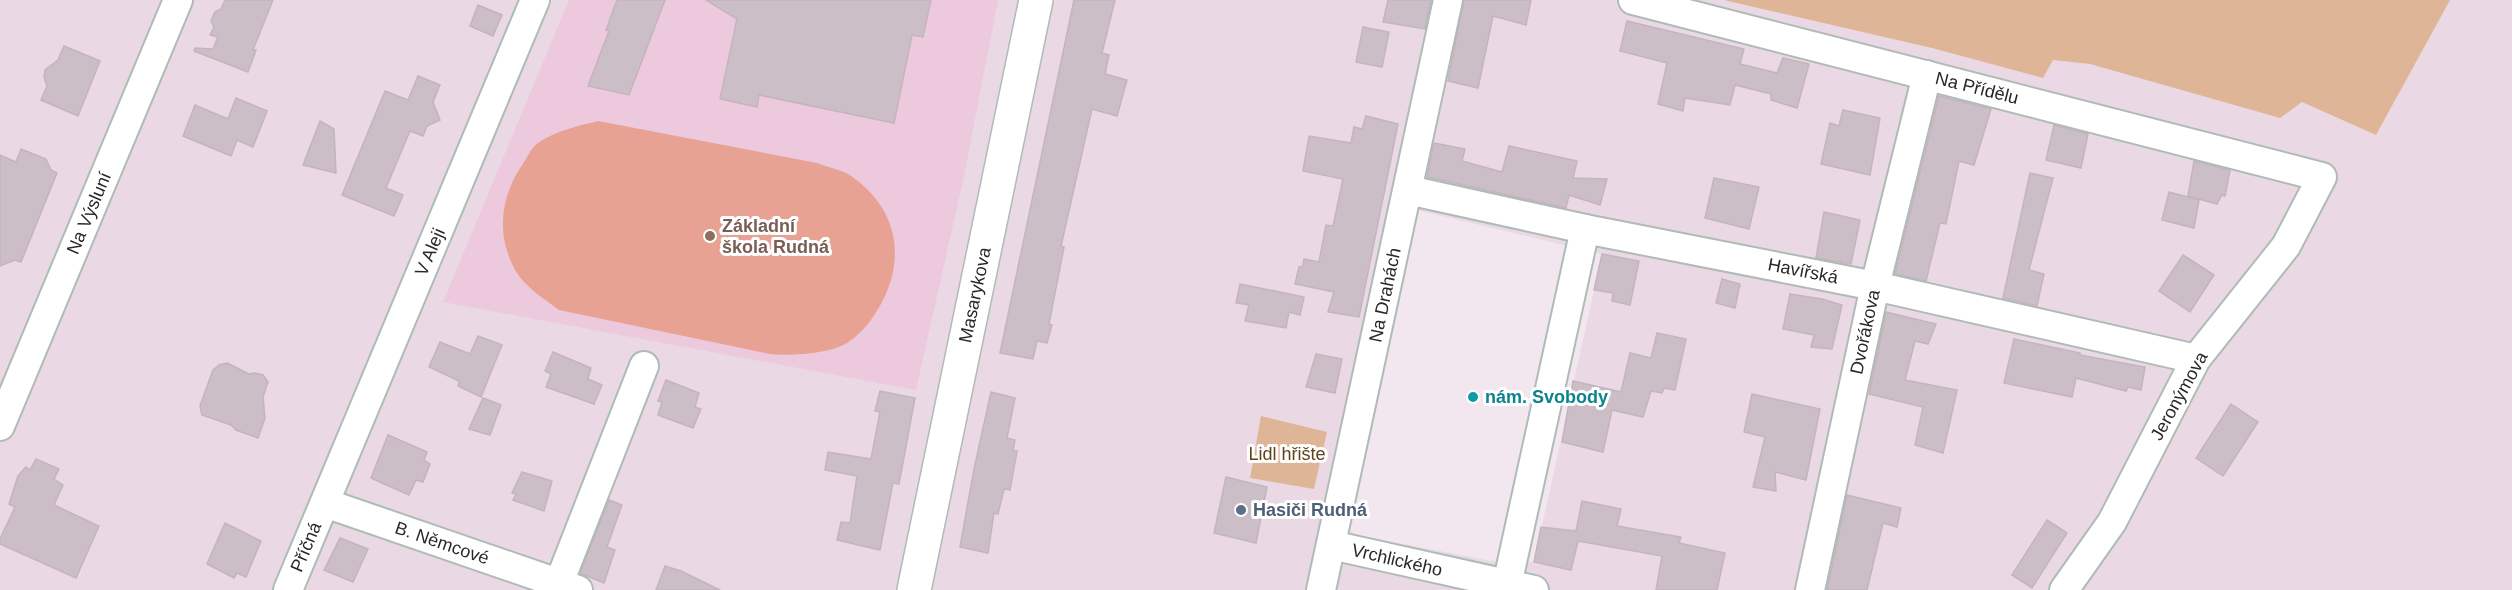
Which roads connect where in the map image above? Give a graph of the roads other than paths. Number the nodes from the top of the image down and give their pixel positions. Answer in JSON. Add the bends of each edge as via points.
{"nodes":[{"id":1,"x":178,"y":0,"type":"edge"},
{"id":2,"x":535,"y":0,"type":"edge"},
{"id":3,"x":1036,"y":0,"type":"edge"},
{"id":4,"x":1448,"y":0,"type":"edge"},
{"id":5,"x":1633,"y":0,"type":"edge"},
{"id":6,"x":1927,"y":75,"type":"junction"},
{"id":7,"x":2322,"y":177,"type":"joint"},
{"id":8,"x":1408,"y":190,"type":"junction"},
{"id":9,"x":1585,"y":229,"type":"junction"},
{"id":10,"x":1875,"y":286,"type":"junction"},
{"id":11,"x":2196,"y":359,"type":"junction"},
{"id":12,"x":644,"y":366,"type":"dead end"},
{"id":13,"x":0,"y":426,"type":"edge"},
{"id":14,"x":325,"y":504,"type":"junction"},
{"id":15,"x":1331,"y":544,"type":"junction"},
{"id":16,"x":568,"y":587,"type":"edge"},
{"id":17,"x":1520,"y":587,"type":"edge"},
{"id":18,"x":288,"y":590,"type":"edge"},
{"id":19,"x":914,"y":590,"type":"edge"},
{"id":20,"x":1321,"y":590,"type":"edge"},
{"id":21,"x":1810,"y":590,"type":"edge"},
{"id":22,"x":2064,"y":590,"type":"edge"}],
"edges":[{"from":1,"to":13,"type":"street","name":"Na Výsluní"},
{"from":2,"to":14,"type":"street","name":"V Aleji"},
{"from":3,"to":19,"type":"main road","name":"Masarykova"},
{"from":4,"to":8,"type":"street","name":"Na Drahách"},
{"from":5,"to":6,"type":"street","name":"Na Přídělu"},
{"from":6,"to":7,"type":"street","name":"Na Přídělu"},
{"from":6,"to":10,"type":"street","name":"Dvořákova"},
{"from":7,"to":11,"type":"street","name":"Jeronýmova","via":[[2286,246]]},
{"from":8,"to":9,"type":"street","name":"Havířská"},
{"from":8,"to":15,"type":"street","name":"Na Drahách"},
{"from":9,"to":10,"type":"street","name":"Havířská"},
{"from":9,"to":17,"type":"street"},
{"from":10,"to":11,"type":"street","name":"Havířská"},
{"from":10,"to":21,"type":"street","name":"Dvořákova"},
{"from":11,"to":22,"type":"street","name":"Jeronýmova","via":[[2112,522]]},
{"from":12,"to":16,"type":"street","name":"B. Němcové"},
{"from":14,"to":16,"type":"street","name":"B. Němcové"},
{"from":14,"to":18,"type":"street","name":"Příčná"},
{"from":15,"to":17,"type":"street","name":"Vrchlického"},
{"from":15,"to":20,"type":"street","name":"Na Drahách"}]}
